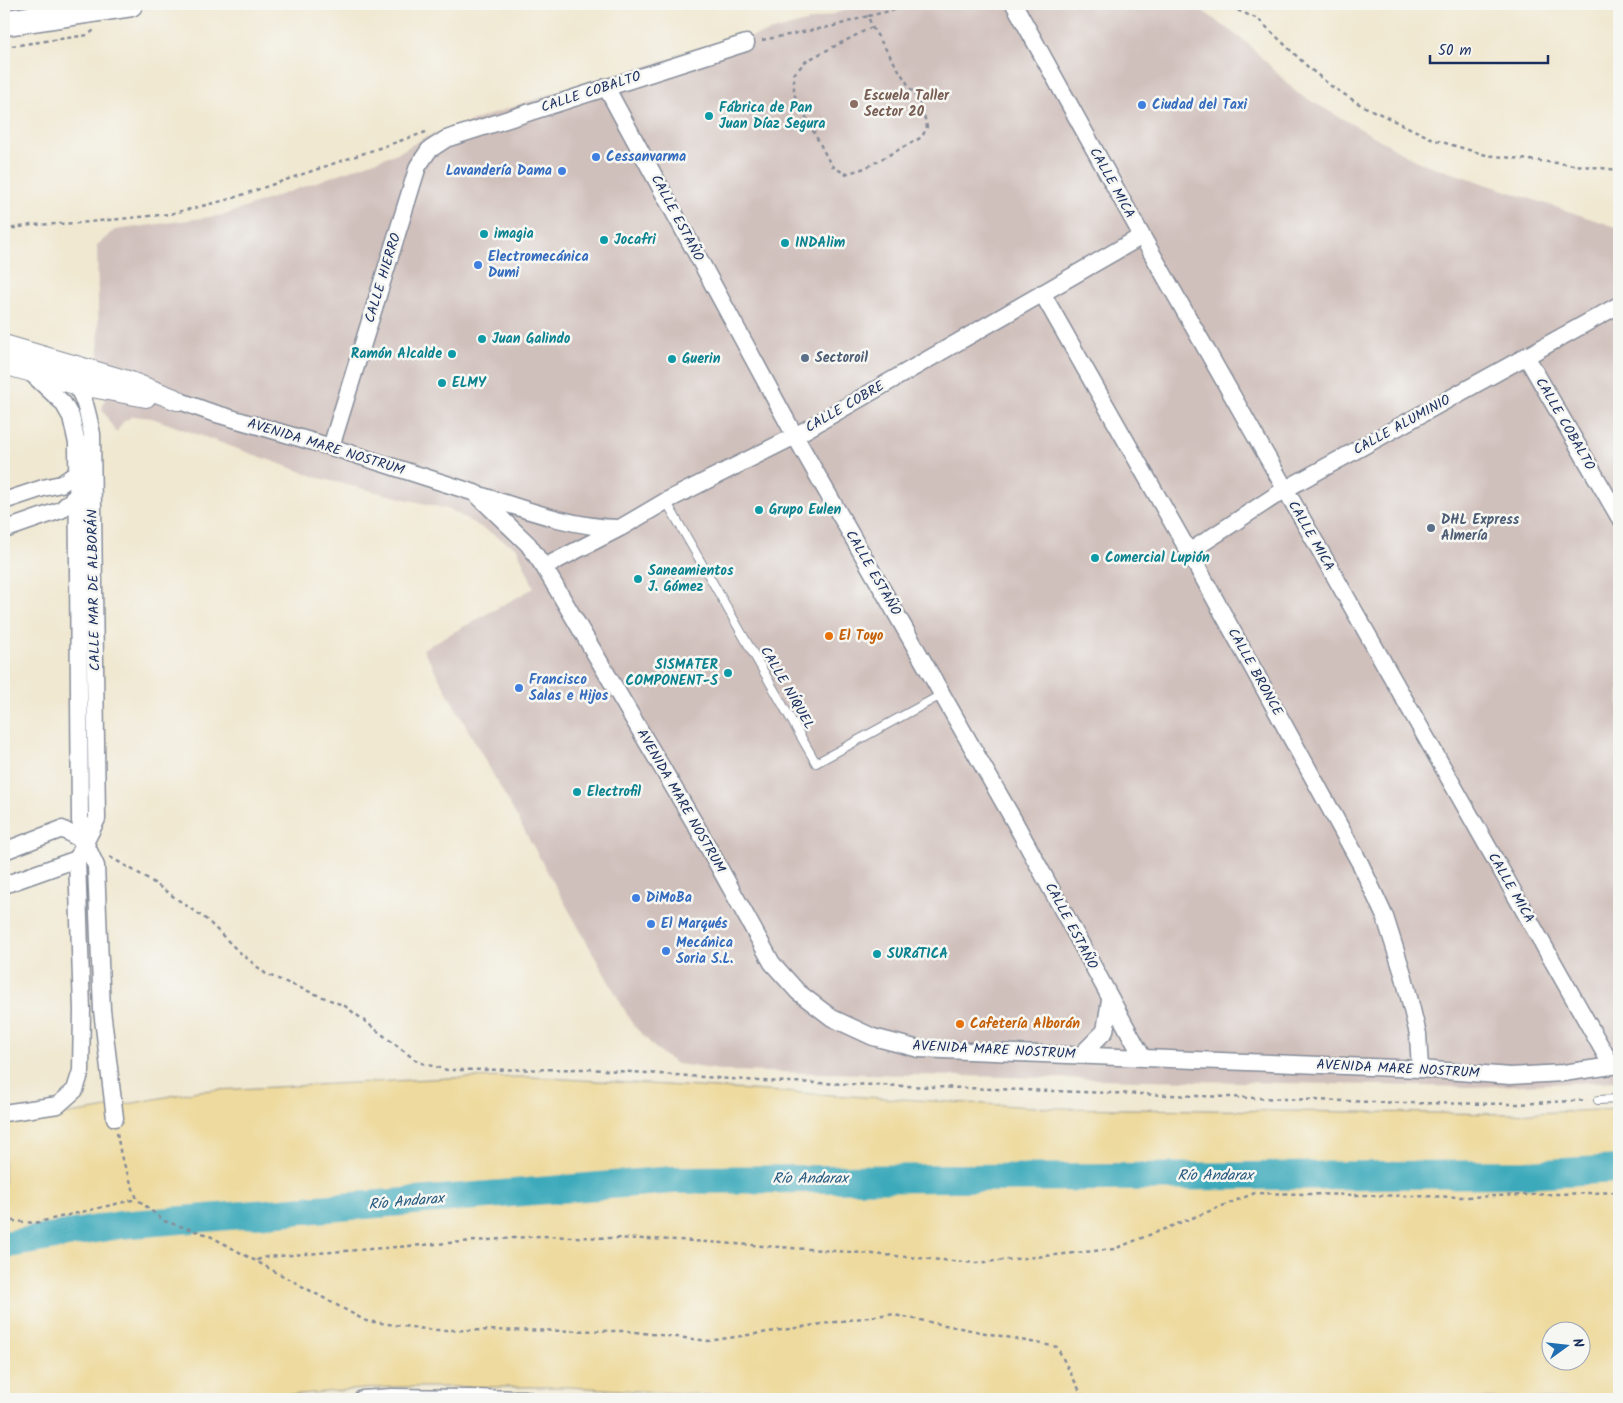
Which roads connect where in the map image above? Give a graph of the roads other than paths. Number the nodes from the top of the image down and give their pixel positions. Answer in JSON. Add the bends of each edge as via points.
{"nodes":[{"id":1,"x":130,"y":4,"type":"edge"},
{"id":2,"x":1014,"y":4,"type":"edge"},
{"id":3,"x":4,"y":23,"type":"edge"},
{"id":4,"x":746,"y":43,"type":"road end"},
{"id":5,"x":606,"y":87,"type":"junction"},
{"id":6,"x":435,"y":137,"type":"joint"},
{"id":7,"x":1142,"y":236,"type":"junction"},
{"id":8,"x":1042,"y":293,"type":"junction"},
{"id":9,"x":1619,"y":305,"type":"edge"},
{"id":10,"x":4,"y":346,"type":"edge"},
{"id":11,"x":1526,"y":356,"type":"junction"},
{"id":12,"x":4,"y":364,"type":"edge"},
{"id":13,"x":34,"y":364,"type":"junction"},
{"id":14,"x":75,"y":384,"type":"junction"},
{"id":15,"x":177,"y":400,"type":"junction"},
{"id":16,"x":794,"y":436,"type":"junction"},
{"id":17,"x":331,"y":447,"type":"junction"},
{"id":18,"x":77,"y":473,"type":"junction"},
{"id":19,"x":61,"y":484,"type":"junction"},
{"id":20,"x":1284,"y":490,"type":"junction"},
{"id":21,"x":475,"y":493,"type":"junction"},
{"id":22,"x":85,"y":495,"type":"junction"},
{"id":23,"x":4,"y":501,"type":"edge"},
{"id":24,"x":666,"y":501,"type":"junction"},
{"id":25,"x":61,"y":510,"type":"junction"},
{"id":26,"x":1619,"y":517,"type":"edge"},
{"id":27,"x":78,"y":520,"type":"junction"},
{"id":28,"x":620,"y":528,"type":"junction"},
{"id":29,"x":4,"y":530,"type":"edge"},
{"id":30,"x":1189,"y":552,"type":"junction"},
{"id":31,"x":544,"y":567,"type":"junction"},
{"id":32,"x":941,"y":695,"type":"junction"},
{"id":33,"x":85,"y":842,"type":"junction"},
{"id":34,"x":4,"y":851,"type":"edge"},
{"id":35,"x":77,"y":859,"type":"junction"},
{"id":36,"x":4,"y":885,"type":"edge"},
{"id":37,"x":1110,"y":1000,"type":"junction"},
{"id":38,"x":1080,"y":1055,"type":"junction"},
{"id":39,"x":1142,"y":1058,"type":"junction"},
{"id":40,"x":1420,"y":1069,"type":"junction"},
{"id":41,"x":1617,"y":1069,"type":"edge"},
{"id":42,"x":1619,"y":1099,"type":"edge"},
{"id":43,"x":1598,"y":1100,"type":"road end"},
{"id":44,"x":4,"y":1114,"type":"edge"},
{"id":45,"x":115,"y":1118,"type":"road end"},
{"id":46,"x":362,"y":1399,"type":"edge"},
{"id":47,"x":526,"y":1399,"type":"edge"}],
"edges":[{"from":1,"to":3,"type":"main road"},
{"from":2,"to":7,"type":"street","name":"CALLE MICA"},
{"from":4,"to":5,"type":"street","name":"CALLE COBALTO"},
{"from":5,"to":6,"type":"street","name":"CALLE COBALTO","via":[[446,139]]},
{"from":5,"to":16,"type":"street","name":"CALLE ESTAÑO"},
{"from":6,"to":17,"type":"street","name":"CALLE HIERRO","via":[[418,166]]},
{"from":7,"to":8,"type":"street","name":"CALLE COBRE"},
{"from":7,"to":20,"type":"street","name":"CALLE MICA"},
{"from":8,"to":16,"type":"street","name":"CALLE COBRE"},
{"from":8,"to":30,"type":"street","name":"CALLE BRONCE"},
{"from":9,"to":11,"type":"street","name":"CALLE ALUMINIO"},
{"from":10,"to":13,"type":"street","name":"AVENIDA MARE NOSTRUM"},
{"from":11,"to":20,"type":"street","name":"CALLE ALUMINIO"},
{"from":11,"to":26,"type":"street","name":"CALLE COBALTO"},
{"from":12,"to":13,"type":"street","name":"AVENIDA MARE NOSTRUM"},
{"from":13,"to":14,"type":"street","name":"AVENIDA MARE NOSTRUM"},
{"from":13,"to":15,"type":"street","name":"AVENIDA MARE NOSTRUM","via":[[128,381]]},
{"from":13,"to":18,"type":"street","name":"CALLE MAR DE ALBORÁN","via":[[70,417],[76,444]]},
{"from":14,"to":15,"type":"street","name":"AVENIDA MARE NOSTRUM","via":[[138,397]]},
{"from":14,"to":22,"type":"street","name":"CALLE MAR DE ALBORÁN","via":[[92,434]]},
{"from":15,"to":17,"type":"street","name":"AVENIDA MARE NOSTRUM"},
{"from":16,"to":24,"type":"street","name":"CALLE COBRE"},
{"from":16,"to":32,"type":"street","name":"CALLE ESTAÑO"},
{"from":17,"to":21,"type":"street","name":"AVENIDA MARE NOSTRUM"},
{"from":18,"to":19,"type":"street"},
{"from":18,"to":22,"type":"street","name":"CALLE MAR DE ALBORÁN"},
{"from":19,"to":22,"type":"street"},
{"from":19,"to":23,"type":"street"},
{"from":20,"to":30,"type":"street","name":"CALLE ALUMINIO"},
{"from":20,"to":41,"type":"street","name":"CALLE MICA"},
{"from":21,"to":28,"type":"street","name":"AVENIDA MARE NOSTRUM","via":[[597,528]]},
{"from":21,"to":31,"type":"street","name":"AVENIDA MARE NOSTRUM","via":[[528,544]]},
{"from":22,"to":25,"type":"street"},
{"from":22,"to":27,"type":"street","name":"CALLE MAR DE ALBORÁN"},
{"from":22,"to":33,"type":"street","name":"CALLE MAR DE ALBORÁN","via":[[97,819]]},
{"from":24,"to":28,"type":"street","name":"CALLE COBRE"},
{"from":24,"to":32,"type":"lane","name":"CALLE NÍQUEL","via":[[816,763]]},
{"from":25,"to":27,"type":"street"},
{"from":25,"to":29,"type":"street"},
{"from":27,"to":33,"type":"street","name":"CALLE MAR DE ALBORÁN","via":[[80,821]]},
{"from":28,"to":31,"type":"street","name":"CALLE COBRE"},
{"from":30,"to":40,"type":"street","name":"CALLE BRONCE","via":[[1361,865],[1381,908],[1404,977],[1418,1034]]},
{"from":31,"to":38,"type":"street","name":"AVENIDA MARE NOSTRUM","via":[[698,829],[772,963],[798,992],[832,1018],[873,1036],[919,1048]]},
{"from":32,"to":37,"type":"street","name":"CALLE ESTAÑO","via":[[1013,819]]},
{"from":33,"to":34,"type":"street","via":[[62,829]]},
{"from":33,"to":35,"type":"street","name":"CALLE MAR DE ALBORÁN"},
{"from":33,"to":45,"type":"street","via":[[96,873],[102,1010]]},
{"from":35,"to":36,"type":"street"},
{"from":35,"to":44,"type":"street","name":"CALLE MAR DE ALBORÁN","via":[[82,1070],[75,1090],[58,1105]]},
{"from":37,"to":38,"type":"street","via":[[1104,1031]]},
{"from":37,"to":39,"type":"street","name":"CALLE ESTAÑO"},
{"from":38,"to":39,"type":"street","name":"AVENIDA MARE NOSTRUM"},
{"from":39,"to":40,"type":"street","name":"AVENIDA MARE NOSTRUM"},
{"from":40,"to":41,"type":"street","name":"AVENIDA MARE NOSTRUM","via":[[1510,1076]]},
{"from":42,"to":43,"type":"lane"},
{"from":46,"to":47,"type":"street"}]}
